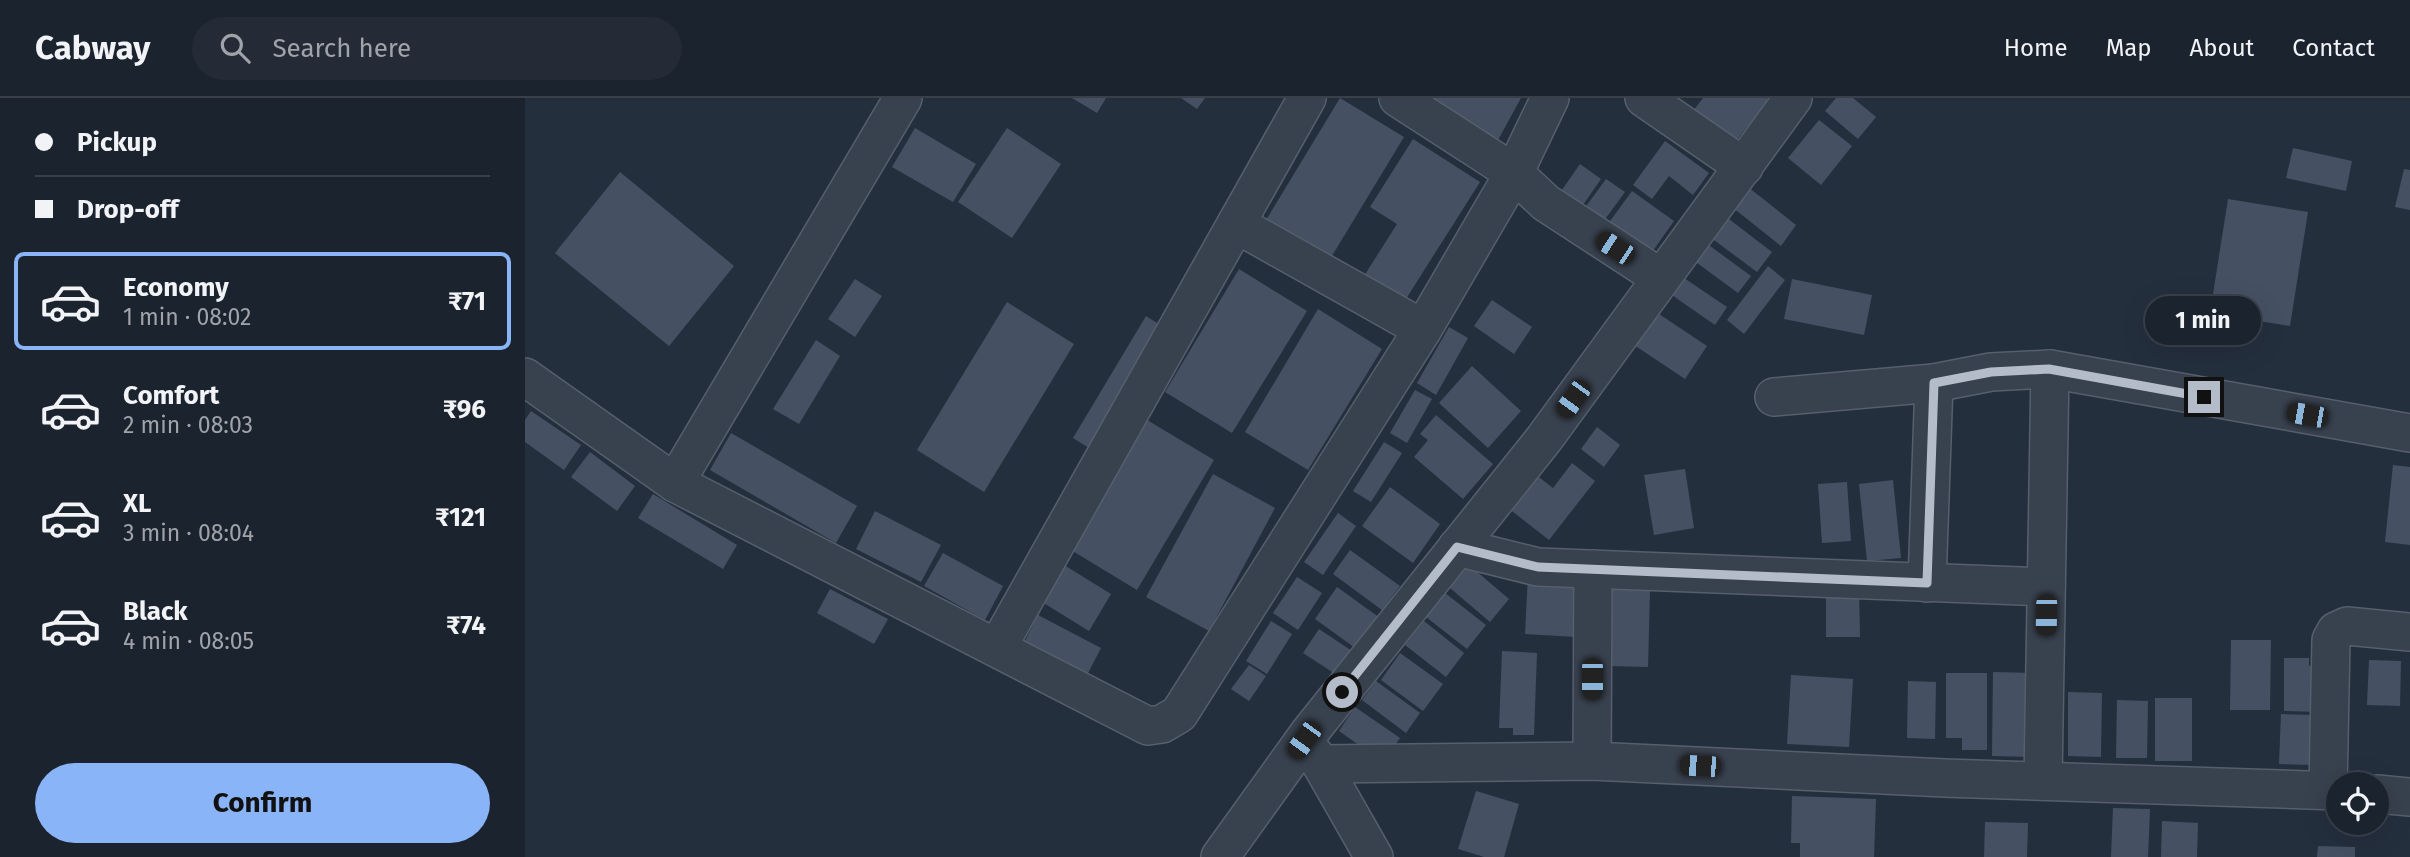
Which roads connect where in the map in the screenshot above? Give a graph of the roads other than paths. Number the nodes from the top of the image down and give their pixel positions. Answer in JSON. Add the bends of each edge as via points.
{"nodes":[{"id":1,"x":903,"y":98,"type":"edge"},
{"id":2,"x":1307,"y":98,"type":"edge"},
{"id":3,"x":1398,"y":98,"type":"edge"},
{"id":4,"x":1550,"y":98,"type":"edge"},
{"id":5,"x":1644,"y":98,"type":"edge"},
{"id":6,"x":1794,"y":98,"type":"edge"},
{"id":7,"x":1744,"y":166,"type":"junction"},
{"id":8,"x":1514,"y":173,"type":"junction"},
{"id":9,"x":1235,"y":224,"type":"junction"},
{"id":10,"x":1661,"y":278,"type":"junction"},
{"id":11,"x":1423,"y":329,"type":"junction"},
{"id":12,"x":2049,"y":369,"type":"junction"},
{"id":13,"x":525,"y":377,"type":"edge"},
{"id":14,"x":1934,"y":383,"type":"junction"},
{"id":15,"x":1774,"y":397,"type":"dead end"},
{"id":16,"x":2410,"y":433,"type":"edge"},
{"id":17,"x":675,"y":483,"type":"junction"},
{"id":18,"x":1457,"y":547,"type":"junction"},
{"id":19,"x":1593,"y":569,"type":"junction"},
{"id":20,"x":1927,"y":583,"type":"junction"},
{"id":21,"x":2046,"y":587,"type":"junction"},
{"id":22,"x":2410,"y":632,"type":"edge"},
{"id":23,"x":997,"y":648,"type":"junction"},
{"id":24,"x":1312,"y":752,"type":"junction"},
{"id":25,"x":1592,"y":761,"type":"junction"},
{"id":26,"x":2333,"y":772,"type":"edge"},
{"id":27,"x":2043,"y":781,"type":"junction"},
{"id":28,"x":2326,"y":790,"type":"edge"},
{"id":29,"x":2389,"y":795,"type":"edge"},
{"id":30,"x":2410,"y":797,"type":"edge"},
{"id":31,"x":1220,"y":857,"type":"edge"},
{"id":32,"x":1374,"y":857,"type":"edge"}],
"edges":[{"from":1,"to":17,"type":"street"},
{"from":2,"to":9,"type":"street"},
{"from":3,"to":8,"type":"street"},
{"from":4,"to":8,"type":"street"},
{"from":5,"to":7,"type":"street"},
{"from":6,"to":7,"type":"street"},
{"from":7,"to":10,"type":"street"},
{"from":8,"to":10,"type":"street","via":[[1546,203]]},
{"from":8,"to":11,"type":"street"},
{"from":9,"to":11,"type":"street"},
{"from":9,"to":23,"type":"street"},
{"from":10,"to":18,"type":"street","via":[[1544,439]]},
{"from":11,"to":23,"type":"street","via":[[1179,714],[1147,726]]},
{"from":12,"to":14,"type":"street","via":[[1991,372]]},
{"from":12,"to":16,"type":"street"},
{"from":12,"to":21,"type":"street"},
{"from":13,"to":17,"type":"street"},
{"from":14,"to":15,"type":"street"},
{"from":14,"to":20,"type":"street"},
{"from":17,"to":23,"type":"street"},
{"from":18,"to":19,"type":"street","via":[[1538,567]]},
{"from":18,"to":24,"type":"street"},
{"from":19,"to":20,"type":"street"},
{"from":19,"to":25,"type":"street"},
{"from":20,"to":21,"type":"street"},
{"from":21,"to":27,"type":"street"},
{"from":22,"to":26,"type":"street","via":[[2347,626],[2331,640]]},
{"from":24,"to":25,"type":"street"},
{"from":24,"to":31,"type":"street"},
{"from":24,"to":32,"type":"street"},
{"from":25,"to":27,"type":"street"},
{"from":27,"to":28,"type":"street"},
{"from":29,"to":30,"type":"street"}]}
